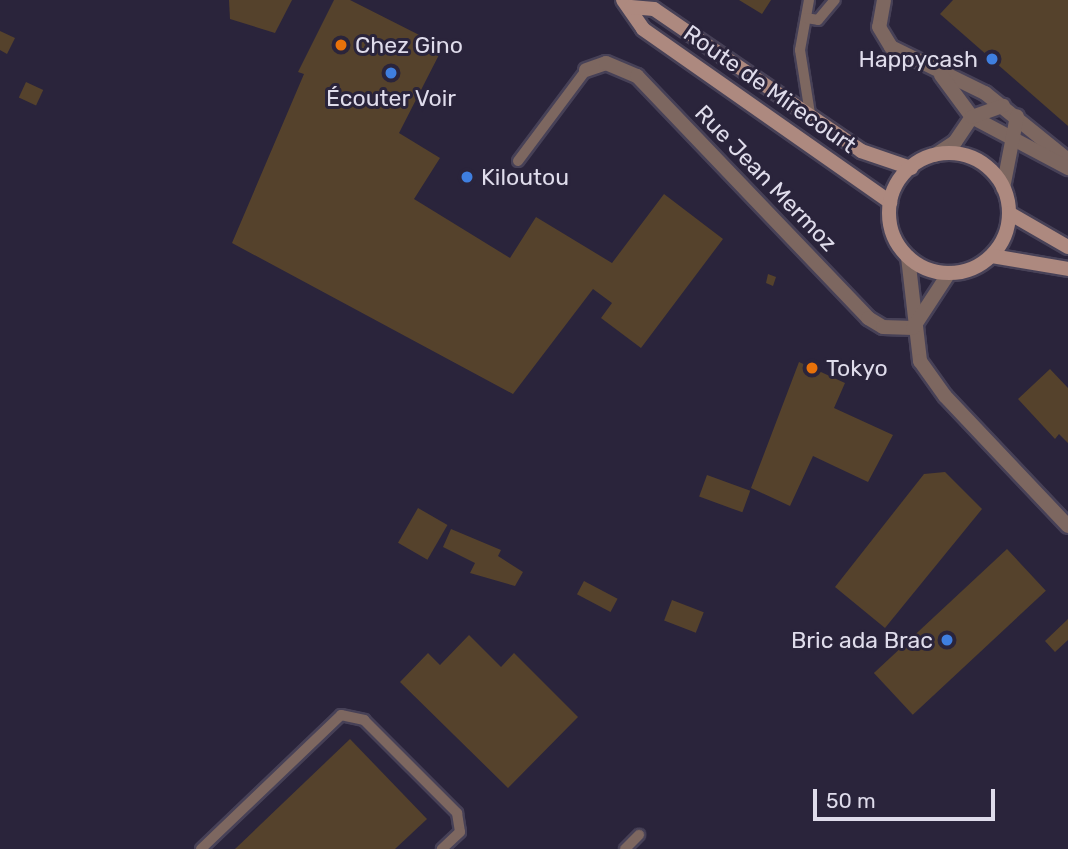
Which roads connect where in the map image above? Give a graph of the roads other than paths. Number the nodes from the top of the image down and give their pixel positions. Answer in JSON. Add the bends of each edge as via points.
{"nodes":[{"id":1,"x":808,"y":0,"type":"edge"},
{"id":2,"x":835,"y":0,"type":"edge"},
{"id":3,"x":884,"y":0,"type":"edge"},
{"id":4,"x":627,"y":4,"type":"edge"},
{"id":5,"x":806,"y":18,"type":"junction"},
{"id":6,"x":586,"y":70,"type":"joint"},
{"id":7,"x":937,"y":71,"type":"junction"},
{"id":8,"x":1003,"y":106,"type":"junction"},
{"id":9,"x":1017,"y":116,"type":"junction"},
{"id":10,"x":972,"y":117,"type":"junction"},
{"id":11,"x":811,"y":120,"type":"junction"},
{"id":12,"x":1016,"y":142,"type":"junction"},
{"id":13,"x":935,"y":155,"type":"junction"},
{"id":14,"x":1068,"y":160,"type":"edge"},
{"id":15,"x":518,"y":162,"type":"dead end"},
{"id":16,"x":911,"y":168,"type":"junction"},
{"id":17,"x":1068,"y":168,"type":"edge"},
{"id":18,"x":1003,"y":188,"type":"junction"},
{"id":19,"x":890,"y":202,"type":"junction"},
{"id":20,"x":1009,"y":213,"type":"junction"},
{"id":21,"x":1068,"y":247,"type":"edge"},
{"id":22,"x":992,"y":256,"type":"junction"},
{"id":23,"x":908,"y":257,"type":"junction"},
{"id":24,"x":1068,"y":270,"type":"edge"},
{"id":25,"x":949,"y":273,"type":"junction"},
{"id":26,"x":912,"y":328,"type":"junction"},
{"id":27,"x":1068,"y":526,"type":"edge"},
{"id":28,"x":639,"y":835,"type":"dead end"},
{"id":29,"x":201,"y":849,"type":"edge"},
{"id":30,"x":442,"y":849,"type":"edge"},
{"id":31,"x":625,"y":849,"type":"edge"}],
"edges":[{"from":1,"to":5,"type":"lane"},
{"from":2,"to":5,"type":"lane","via":[[832,11],[818,20]]},
{"from":3,"to":7,"type":"street","via":[[879,27],[891,47]]},
{"from":4,"to":11,"type":"main road","name":"Route de Mirecourt","via":[[654,9]]},
{"from":4,"to":19,"type":"main road","name":"Route de Mirecourt","via":[[643,29]]},
{"from":5,"to":11,"type":"lane","via":[[800,50]]},
{"from":6,"to":15,"type":"lane"},
{"from":6,"to":26,"type":"street","name":"Rue Jean Mermoz","via":[[606,63],[637,76],[868,318],[883,327]]},
{"from":7,"to":8,"type":"street"},
{"from":7,"to":10,"type":"street"},
{"from":8,"to":9,"type":"street"},
{"from":8,"to":10,"type":"street"},
{"from":9,"to":12,"type":"street"},
{"from":9,"to":14,"type":"street"},
{"from":10,"to":12,"type":"street"},
{"from":10,"to":13,"type":"street","via":[[955,142]]},
{"from":11,"to":16,"type":"main road","name":"Route de Mirecourt","via":[[861,151]]},
{"from":12,"to":17,"type":"street"},
{"from":12,"to":18,"type":"street","via":[[1002,167]]},
{"from":13,"to":16,"type":"main road"},
{"from":13,"to":18,"type":"main road","via":[[975,159]]},
{"from":16,"to":19,"type":"main road"},
{"from":18,"to":20,"type":"main road"},
{"from":19,"to":23,"type":"main road","via":[[892,232]]},
{"from":20,"to":21,"type":"main road"},
{"from":20,"to":22,"type":"main road"},
{"from":22,"to":24,"type":"main road"},
{"from":22,"to":25,"type":"main road"},
{"from":23,"to":25,"type":"main road"},
{"from":23,"to":26,"type":"street"},
{"from":25,"to":26,"type":"street"},
{"from":26,"to":27,"type":"street","via":[[920,360],[945,396]]},
{"from":28,"to":31,"type":"lane"},
{"from":29,"to":30,"type":"lane","via":[[341,715],[364,720],[457,813],[460,832]]}]}
